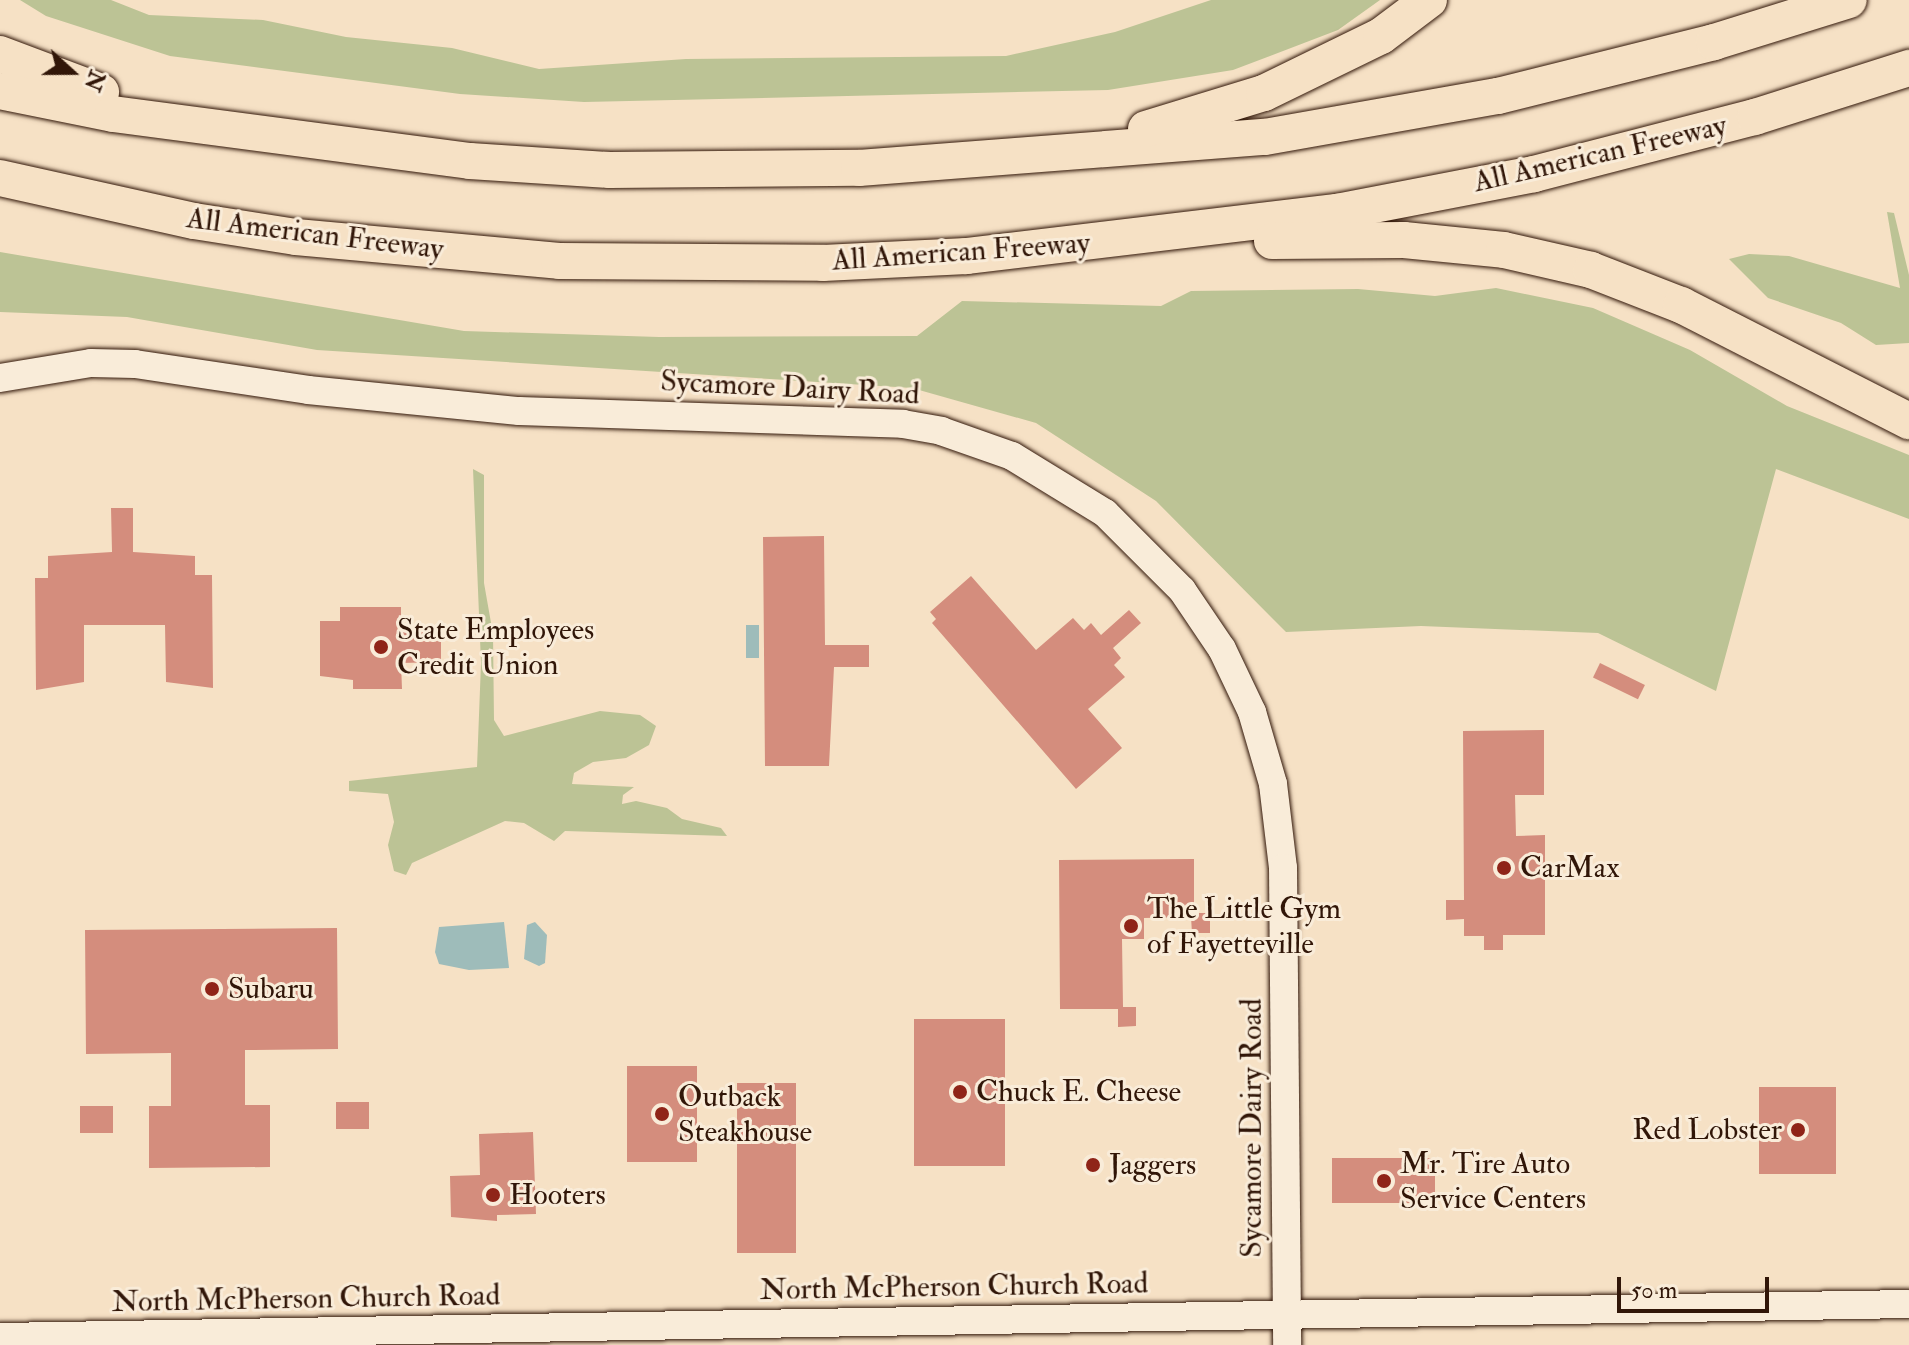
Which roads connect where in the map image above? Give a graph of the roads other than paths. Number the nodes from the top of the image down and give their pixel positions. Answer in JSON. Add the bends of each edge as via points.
{"nodes":[{"id":1,"x":1429,"y":0,"type":"edge"},
{"id":2,"x":1849,"y":0,"type":"edge"},
{"id":3,"x":0,"y":54,"type":"edge"},
{"id":4,"x":1909,"y":68,"type":"edge"},
{"id":5,"x":0,"y":91,"type":"edge"},
{"id":6,"x":225,"y":129,"type":"junction"},
{"id":7,"x":984,"y":160,"type":"junction"},
{"id":8,"x":0,"y":178,"type":"edge"},
{"id":9,"x":0,"y":199,"type":"edge"},
{"id":10,"x":114,"y":204,"type":"junction"},
{"id":11,"x":1043,"y":248,"type":"junction"},
{"id":12,"x":0,"y":378,"type":"edge"},
{"id":13,"x":1909,"y":421,"type":"edge"},
{"id":14,"x":1909,"y":1304,"type":"edge"},
{"id":15,"x":1287,"y":1332,"type":"edge"},
{"id":16,"x":0,"y":1337,"type":"edge"}],
"edges":[{"from":1,"to":7,"type":"highway","via":[[1381,36],[1251,98],[1153,128]]},
{"from":2,"to":7,"type":"highway","via":[[1714,42],[1409,113],[1265,137]]},
{"from":3,"to":6,"type":"highway","via":[[94,90]]},
{"from":4,"to":11,"type":"highway","name":"All American Freeway","via":[[1755,117],[1534,174],[1337,212]]},
{"from":5,"to":6,"type":"highway"},
{"from":6,"to":7,"type":"highway","via":[[392,153],[594,170],[859,168]]},
{"from":8,"to":10,"type":"highway","name":"All American Freeway"},
{"from":9,"to":10,"type":"highway"},
{"from":10,"to":11,"type":"highway","name":"All American Freeway","via":[[296,237],[597,263],[823,263]]},
{"from":11,"to":13,"type":"highway","via":[[1404,240],[1504,250],[1591,270],[1681,305]]},
{"from":12,"to":15,"type":"street","name":"Sycamore Dairy Road","via":[[91,363],[135,364],[308,390],[519,411],[903,424],[1012,456],[1105,513],[1182,590],[1222,649],[1252,712],[1273,784],[1283,868]]},
{"from":14,"to":15,"type":"street","name":"North McPherson Church Road"},
{"from":15,"to":16,"type":"street","name":"North McPherson Church Road"}]}
